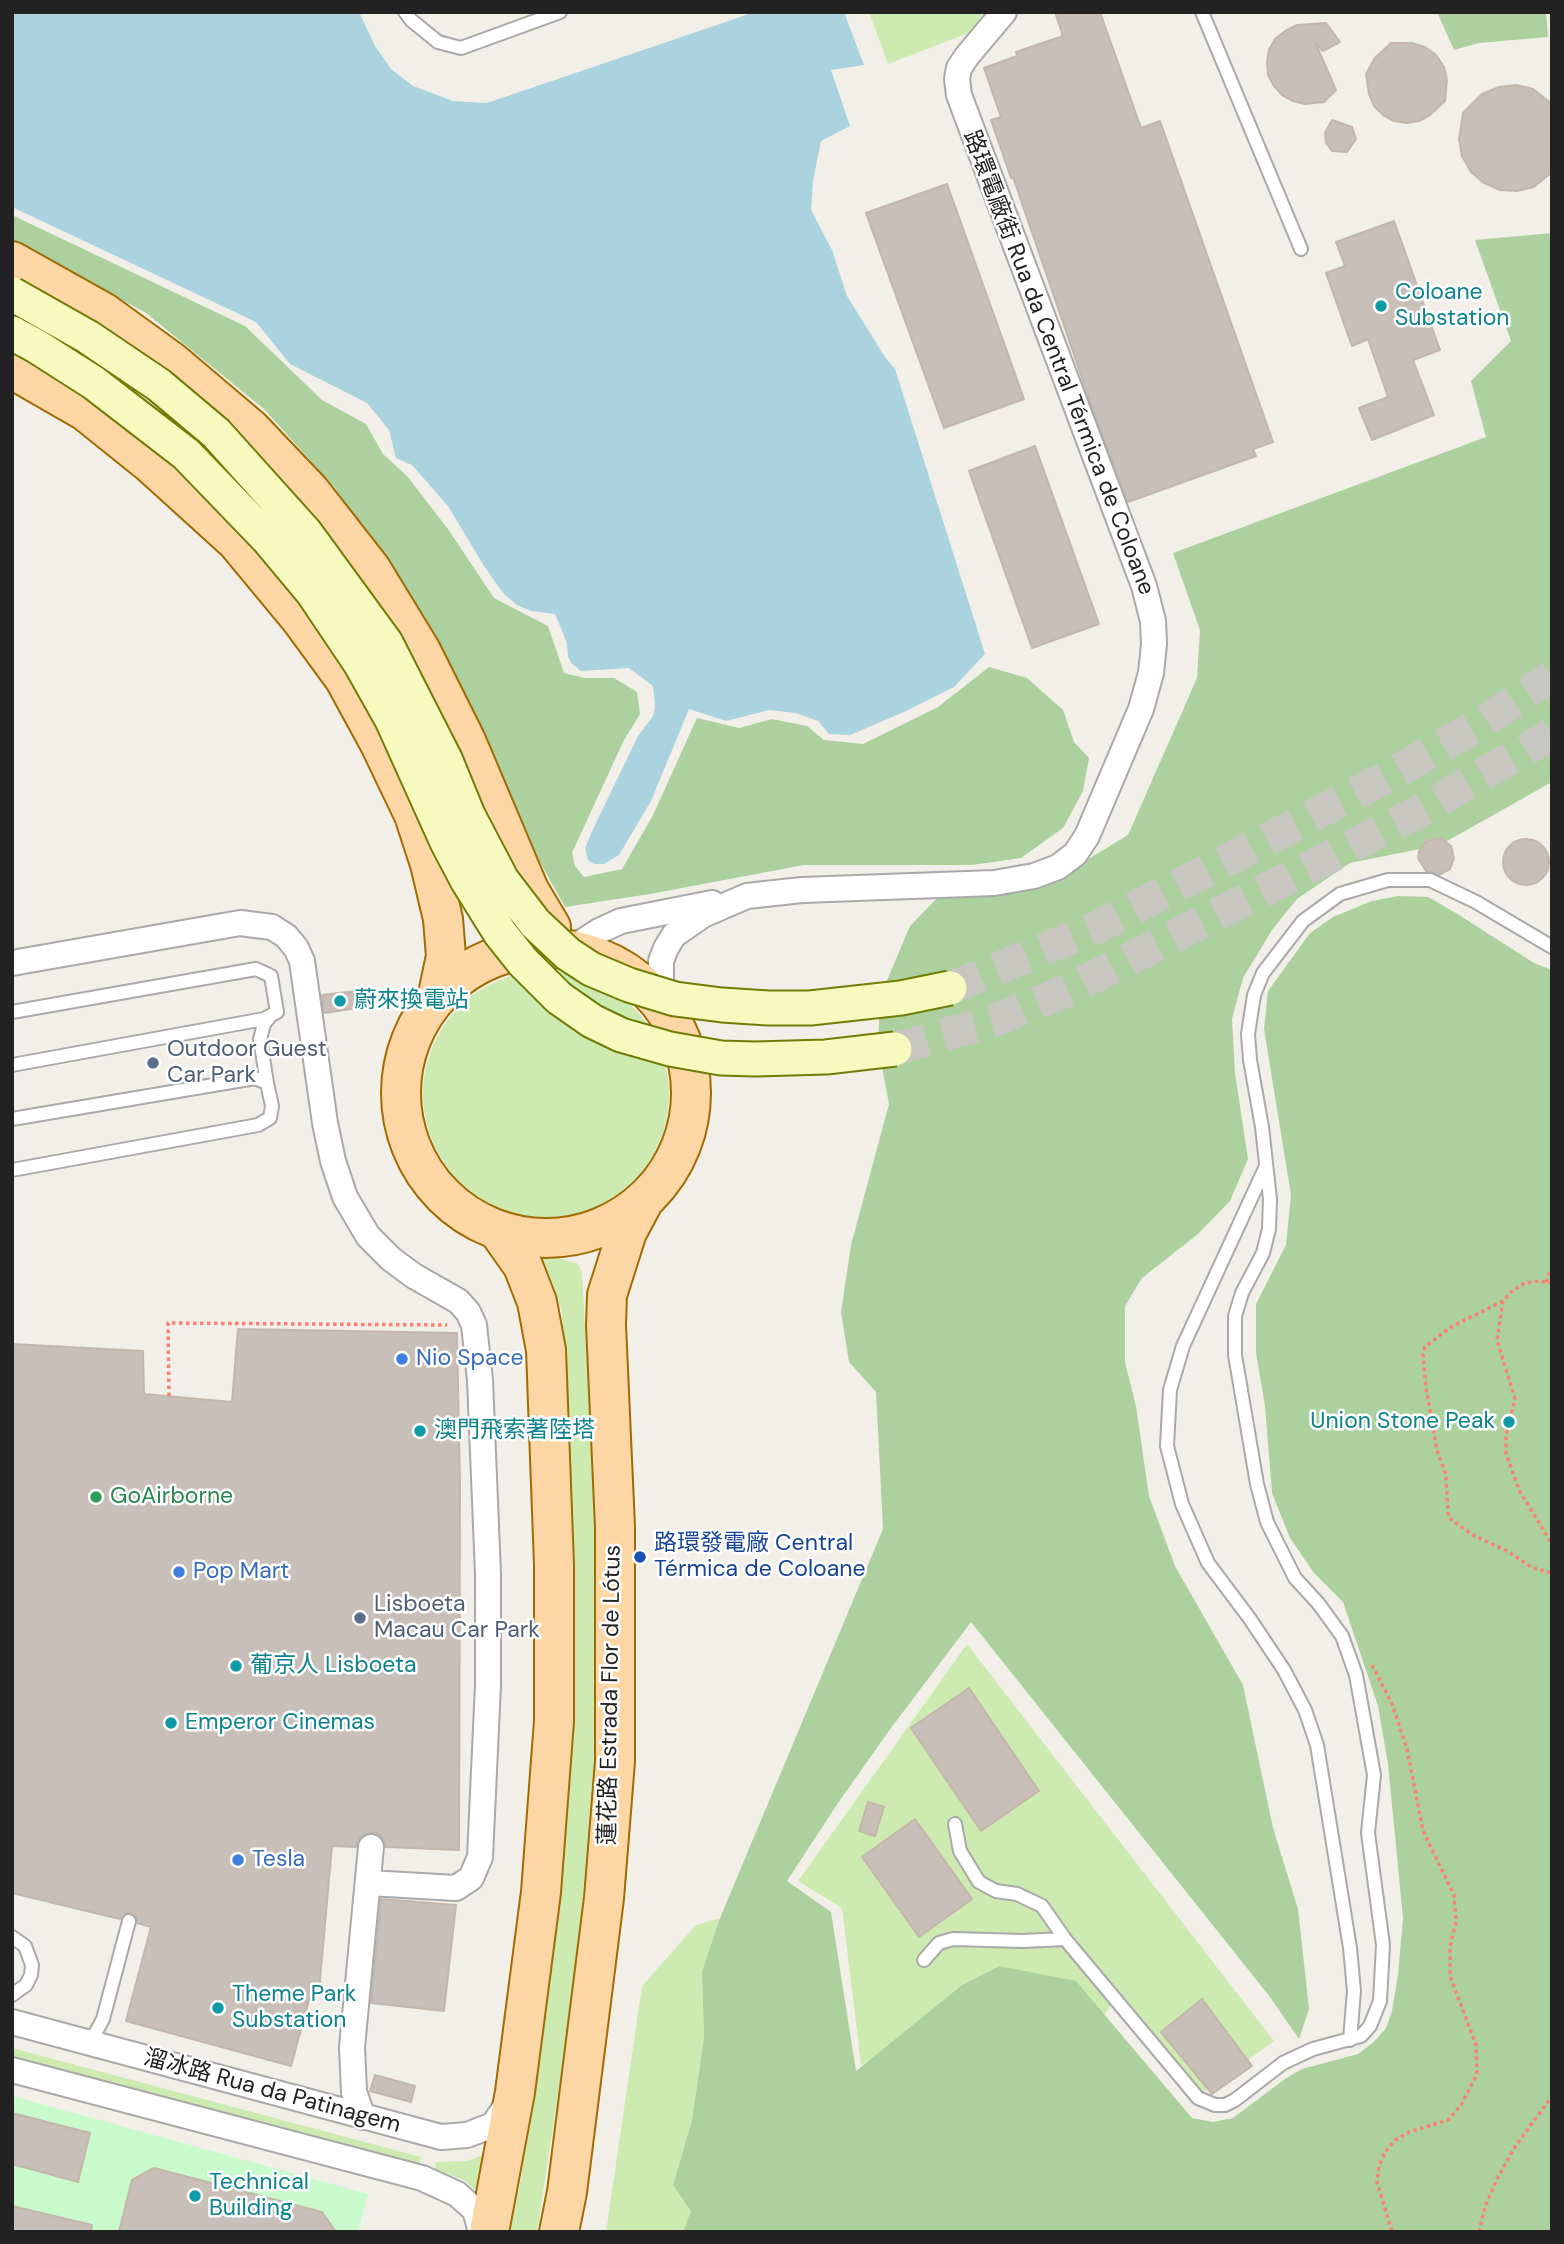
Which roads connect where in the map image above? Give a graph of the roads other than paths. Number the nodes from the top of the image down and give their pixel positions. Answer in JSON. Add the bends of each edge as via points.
{"nodes":[{"id":1,"x":405,"y":12,"type":"edge"},
{"id":2,"x":560,"y":12,"type":"edge"},
{"id":3,"x":1004,"y":12,"type":"edge"},
{"id":4,"x":1202,"y":12,"type":"edge"},
{"id":5,"x":1301,"y":249,"type":"dead end"},
{"id":6,"x":12,"y":261,"type":"edge"},
{"id":7,"x":12,"y":294,"type":"edge"},
{"id":8,"x":12,"y":333,"type":"edge"},
{"id":9,"x":12,"y":369,"type":"edge"},
{"id":10,"x":747,"y":896,"type":"junction"},
{"id":11,"x":1552,"y":947,"type":"edge"},
{"id":12,"x":571,"y":949,"type":"junction"},
{"id":13,"x":12,"y":963,"type":"edge"},
{"id":14,"x":950,"y":988,"type":"tunnel mouth"},
{"id":15,"x":438,"y":994,"type":"junction"},
{"id":16,"x":665,"y":1005,"type":"junction"},
{"id":17,"x":12,"y":1012,"type":"edge"},
{"id":18,"x":268,"y":1018,"type":"junction"},
{"id":19,"x":895,"y":1049,"type":"tunnel mouth"},
{"id":20,"x":12,"y":1065,"type":"edge"},
{"id":21,"x":267,"y":1083,"type":"junction"},
{"id":22,"x":12,"y":1119,"type":"edge"},
{"id":23,"x":1266,"y":1166,"type":"junction"},
{"id":24,"x":12,"y":1170,"type":"edge"},
{"id":25,"x":642,"y":1203,"type":"junction"},
{"id":26,"x":499,"y":1232,"type":"junction"},
{"id":27,"x":955,"y":1824,"type":"dead end"},
{"id":28,"x":371,"y":1847,"type":"dead end"},
{"id":29,"x":369,"y":1883,"type":"junction"},
{"id":30,"x":129,"y":1921,"type":"dead end"},
{"id":31,"x":12,"y":1937,"type":"edge"},
{"id":32,"x":1065,"y":1939,"type":"junction"},
{"id":33,"x":924,"y":1960,"type":"dead end"},
{"id":34,"x":12,"y":1995,"type":"edge"},
{"id":35,"x":103,"y":2019,"type":"junction"},
{"id":36,"x":12,"y":2022,"type":"edge"},
{"id":37,"x":1350,"y":2040,"type":"junction"},
{"id":38,"x":82,"y":2041,"type":"junction"},
{"id":39,"x":352,"y":2047,"type":"junction"},
{"id":40,"x":114,"y":2049,"type":"junction"},
{"id":41,"x":12,"y":2070,"type":"edge"},
{"id":42,"x":515,"y":2092,"type":"junction"},
{"id":43,"x":315,"y":2104,"type":"junction"},
{"id":44,"x":363,"y":2116,"type":"junction"},
{"id":45,"x":481,"y":2232,"type":"edge"},
{"id":46,"x":489,"y":2232,"type":"edge"},
{"id":47,"x":559,"y":2232,"type":"edge"}],
"edges":[{"from":1,"to":2,"type":"lane","via":[[438,42],[461,48]]},
{"from":3,"to":10,"type":"street","name":"路環電廠街 Rua da Central Térmica de Coloane","via":[[960,68],[959,94],[1144,586],[1154,643],[1141,709],[1087,835],[1075,854],[1058,867],[994,883]]},
{"from":4,"to":5,"type":"lane"},
{"from":6,"to":12,"type":"main road","via":[[103,312],[172,362],[251,429],[310,491],[371,569],[421,651],[466,741],[528,890],[549,925]]},
{"from":7,"to":14,"type":"main road","bridge":true,"via":[[159,385],[216,433],[305,532],[386,643],[502,880],[535,923],[568,954],[629,985],[675,999],[722,1005],[810,1008]]},
{"from":8,"to":19,"type":"main road","bridge":true,"via":[[94,383],[186,454],[313,593],[392,720],[467,880],[500,933],[559,998],[621,1035],[721,1058],[826,1057]]},
{"from":9,"to":15,"type":"main road","via":[[85,411],[237,542],[344,678],[414,815],[430,864],[446,956]]},
{"from":10,"to":12,"type":"street","via":[[621,922]]},
{"from":10,"to":16,"type":"street","name":"路環電廠街 Rua da Central Térmica de Coloane","via":[[703,915],[674,935],[661,961]]},
{"from":11,"to":23,"type":"lane","via":[[1430,880],[1388,880],[1340,894],[1303,921],[1263,973],[1248,1034]]},
{"from":12,"to":15,"type":"main road","via":[[538,947],[500,954]]},
{"from":12,"to":16,"type":"main road","via":[[626,972]]},
{"from":13,"to":29,"type":"street","via":[[240,923],[272,927],[286,936],[302,961],[325,1123],[345,1197],[368,1236],[391,1259],[458,1301],[474,1325],[488,1574],[480,1857],[471,1878],[456,1888]]},
{"from":15,"to":26,"type":"main road","via":[[407,1051],[400,1095],[408,1139],[428,1180],[460,1211]]},
{"from":16,"to":25,"type":"main road","via":[[680,1036],[691,1087],[688,1124],[672,1166]]},
{"from":17,"to":18,"type":"lane","via":[[256,969],[271,976],[277,1012]]},
{"from":18,"to":20,"type":"lane"},
{"from":18,"to":21,"type":"lane","via":[[260,1039]]},
{"from":21,"to":22,"type":"lane","via":[[255,1078]]},
{"from":21,"to":24,"type":"lane","via":[[272,1112],[263,1123]]},
{"from":23,"to":37,"type":"lane","via":[[1269,1229],[1235,1316],[1235,1355],[1257,1485],[1267,1522],[1295,1578],[1342,1636],[1356,1675],[1374,1775],[1368,1833],[1383,1945],[1380,2001],[1370,2026]]},
{"from":23,"to":37,"type":"lane","via":[[1183,1346],[1170,1390],[1167,1446],[1182,1504],[1208,1563],[1284,1670],[1306,1710],[1317,1745],[1350,1948],[1354,1991]]},
{"from":25,"to":26,"type":"main road","via":[[600,1229],[572,1237],[540,1239]]},
{"from":25,"to":47,"type":"main road","name":"蓮花路 Estrada Flor de Lótus","via":[[627,1232],[607,1295],[615,1527],[615,1761],[603,1911]]},
{"from":26,"to":42,"type":"main road","via":[[523,1266],[537,1302],[546,1350],[554,1565],[554,1721],[541,1892]]},
{"from":27,"to":32,"type":"lane","via":[[960,1851],[979,1882],[1042,1906]]},
{"from":28,"to":29,"type":"street"},
{"from":29,"to":39,"type":"street"},
{"from":30,"to":35,"type":"lane"},
{"from":31,"to":34,"type":"lane","via":[[25,1946],[32,1965],[26,1985]]},
{"from":32,"to":33,"type":"lane","via":[[953,1938],[939,1943]]},
{"from":32,"to":37,"type":"lane","via":[[1205,2102],[1225,2105],[1283,2063],[1321,2046]]},
{"from":35,"to":38,"type":"lane","via":[[95,2034]]},
{"from":35,"to":40,"type":"lane","via":[[105,2039]]},
{"from":36,"to":38,"type":"street","name":"溜冰路 Rua da Patinagem"},
{"from":38,"to":40,"type":"street","name":"溜冰路 Rua da Patinagem"},
{"from":39,"to":43,"type":"street","via":[[341,2077]]},
{"from":39,"to":44,"type":"street","via":[[354,2092]]},
{"from":40,"to":43,"type":"street","name":"溜冰路 Rua da Patinagem"},
{"from":41,"to":45,"type":"street","name":"溜冰路 Rua da Patinagem","via":[[422,2178],[457,2194],[475,2210]]},
{"from":42,"to":44,"type":"street","name":"溜冰路 Rua da Patinagem","via":[[493,2125],[467,2135],[441,2137]]},
{"from":42,"to":46,"type":"main road"},
{"from":43,"to":44,"type":"street","name":"溜冰路 Rua da Patinagem"}]}
